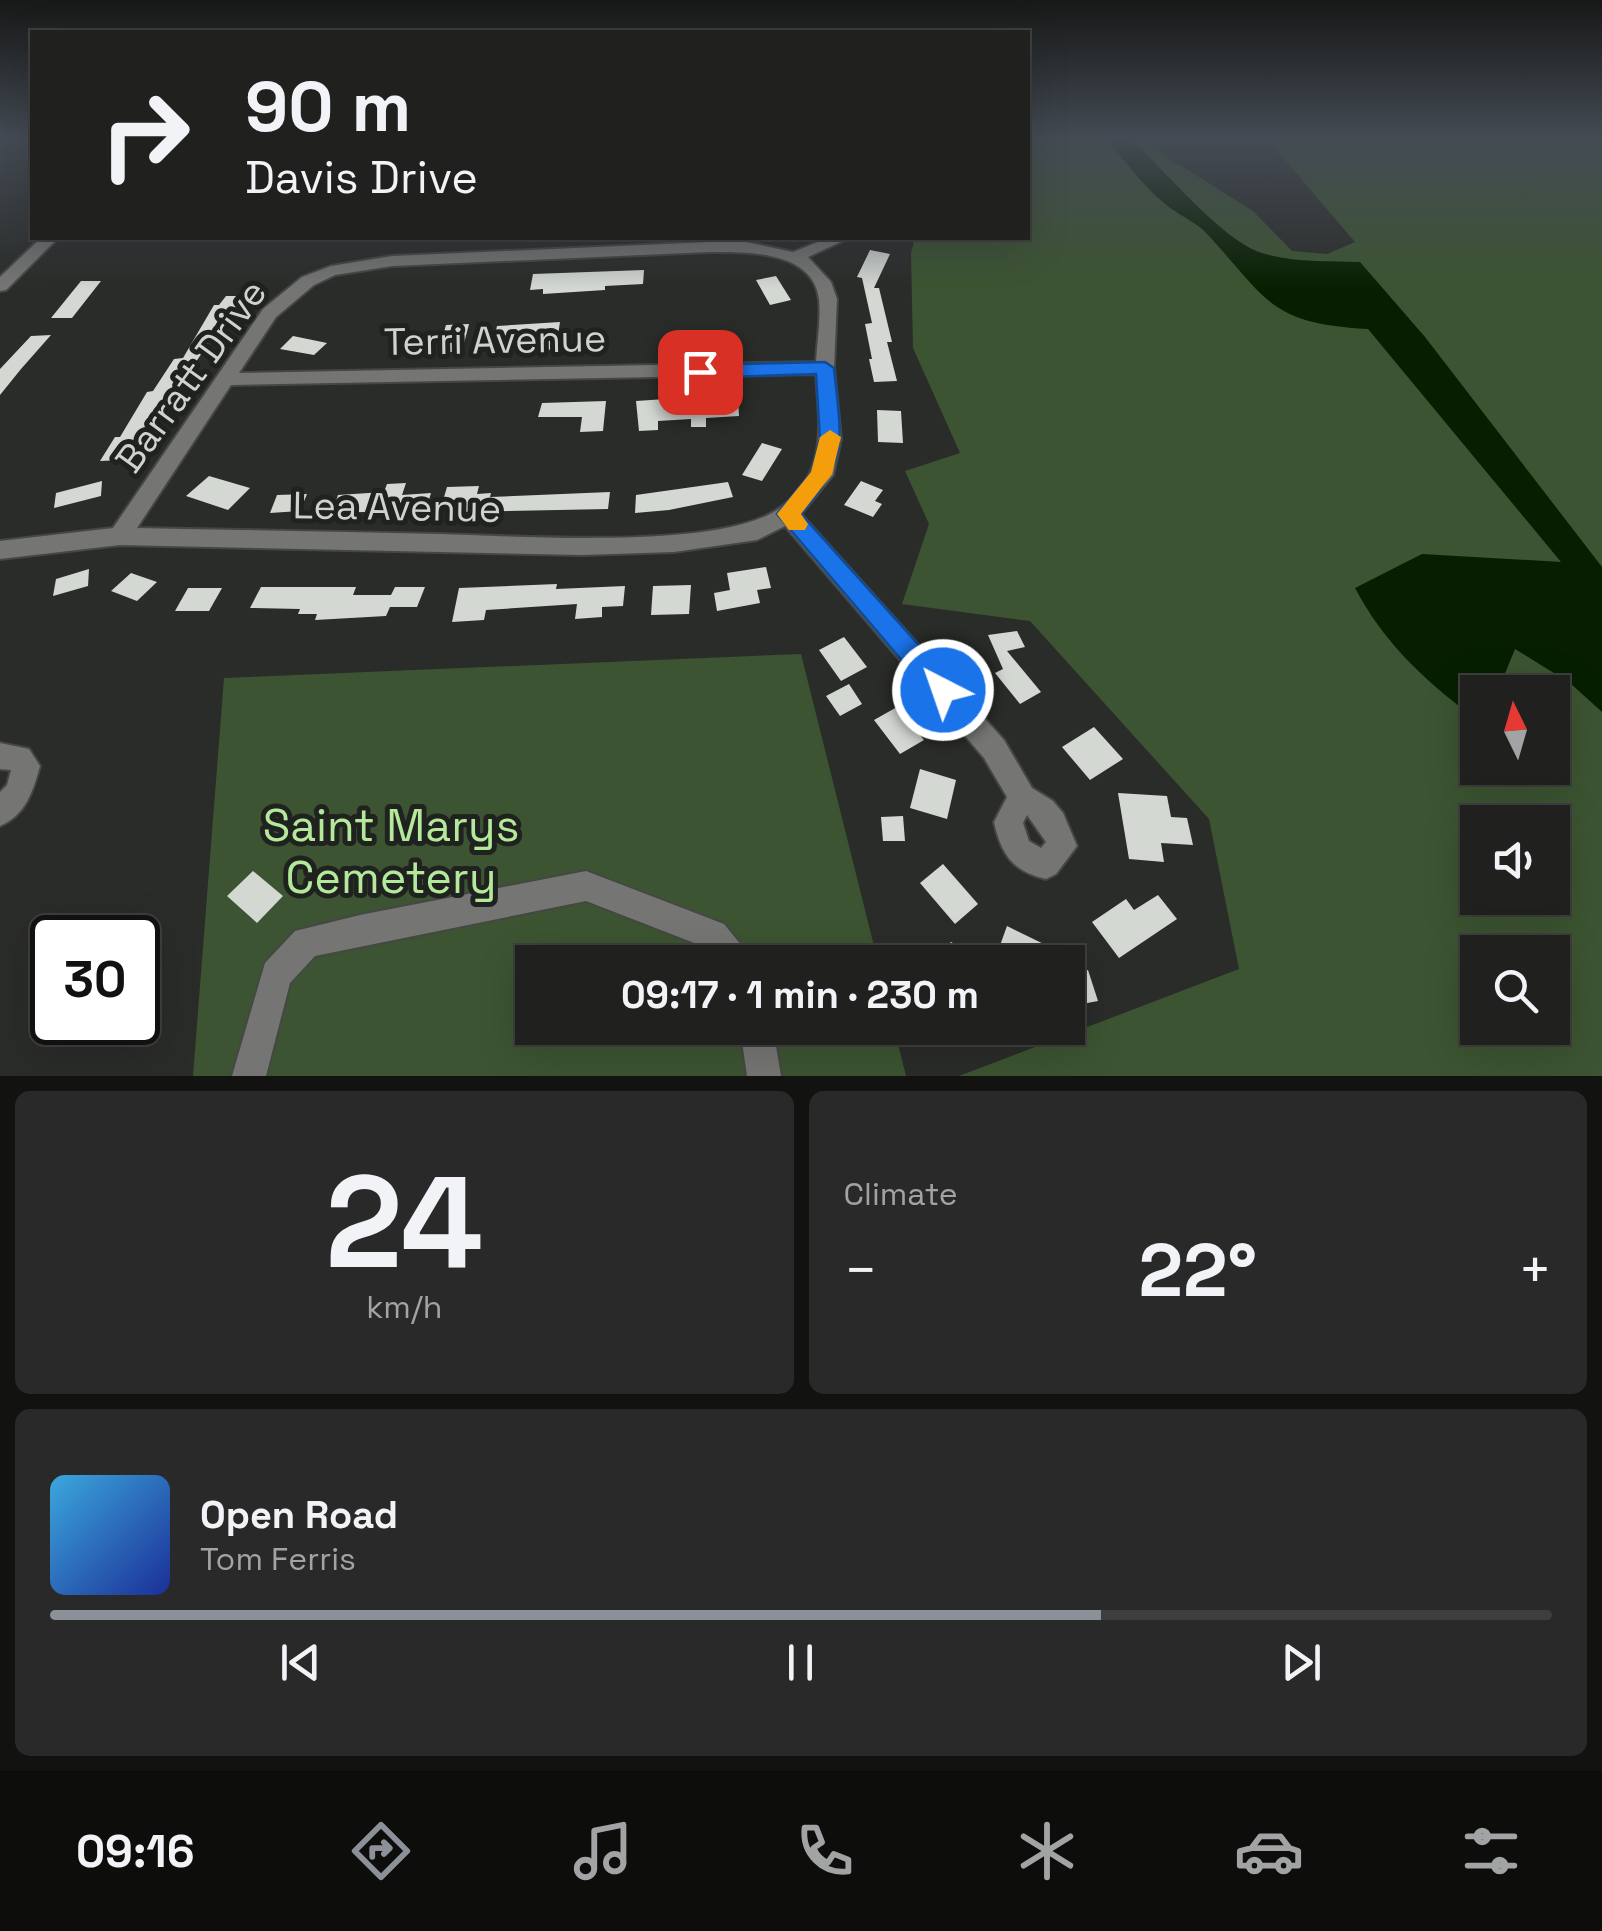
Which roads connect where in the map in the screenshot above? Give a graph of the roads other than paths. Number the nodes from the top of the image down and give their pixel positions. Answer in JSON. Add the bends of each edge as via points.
{"nodes":[{"id":1,"x":48,"y":240,"type":"edge"},
{"id":2,"x":836,"y":240,"type":"edge"},
{"id":3,"x":796,"y":257,"type":"junction"},
{"id":4,"x":4,"y":278,"type":"edge"},
{"id":5,"x":825,"y":368,"type":"junction"},
{"id":6,"x":226,"y":379,"type":"junction"},
{"id":7,"x":788,"y":514,"type":"junction"},
{"id":8,"x":120,"y":536,"type":"junction"},
{"id":9,"x":0,"y":550,"type":"edge"},
{"id":10,"x":0,"y":756,"type":"edge"},
{"id":11,"x":1022,"y":797,"type":"dead end"},
{"id":12,"x":0,"y":812,"type":"edge"},
{"id":13,"x":721,"y":945,"type":"edge"},
{"id":14,"x":759,"y":1045,"type":"edge"},
{"id":15,"x":249,"y":1076,"type":"edge"},
{"id":16,"x":764,"y":1076,"type":"edge"}],
"edges":[{"from":1,"to":4,"type":"street"},
{"from":2,"to":3,"type":"street"},
{"from":3,"to":5,"type":"street","via":[[823,282],[828,298]]},
{"from":3,"to":6,"type":"street","name":"Barratt Drive","via":[[708,246],[392,261],[332,271],[296,288],[269,313]]},
{"from":5,"to":6,"type":"street","name":"Terri Avenue"},
{"from":5,"to":7,"type":"street","via":[[830,439],[822,474]]},
{"from":6,"to":8,"type":"street","name":"Barratt Drive"},
{"from":7,"to":8,"type":"street","name":"Lea Avenue","via":[[742,535],[674,544]]},
{"from":7,"to":11,"type":"street","via":[[994,748]]},
{"from":8,"to":9,"type":"street","name":"Lea Avenue"},
{"from":10,"to":12,"type":"street","via":[[26,766],[18,792]]},
{"from":13,"to":15,"type":"street","via":[[713,936],[586,886],[306,942],[276,974]]},
{"from":14,"to":16,"type":"street"}]}
